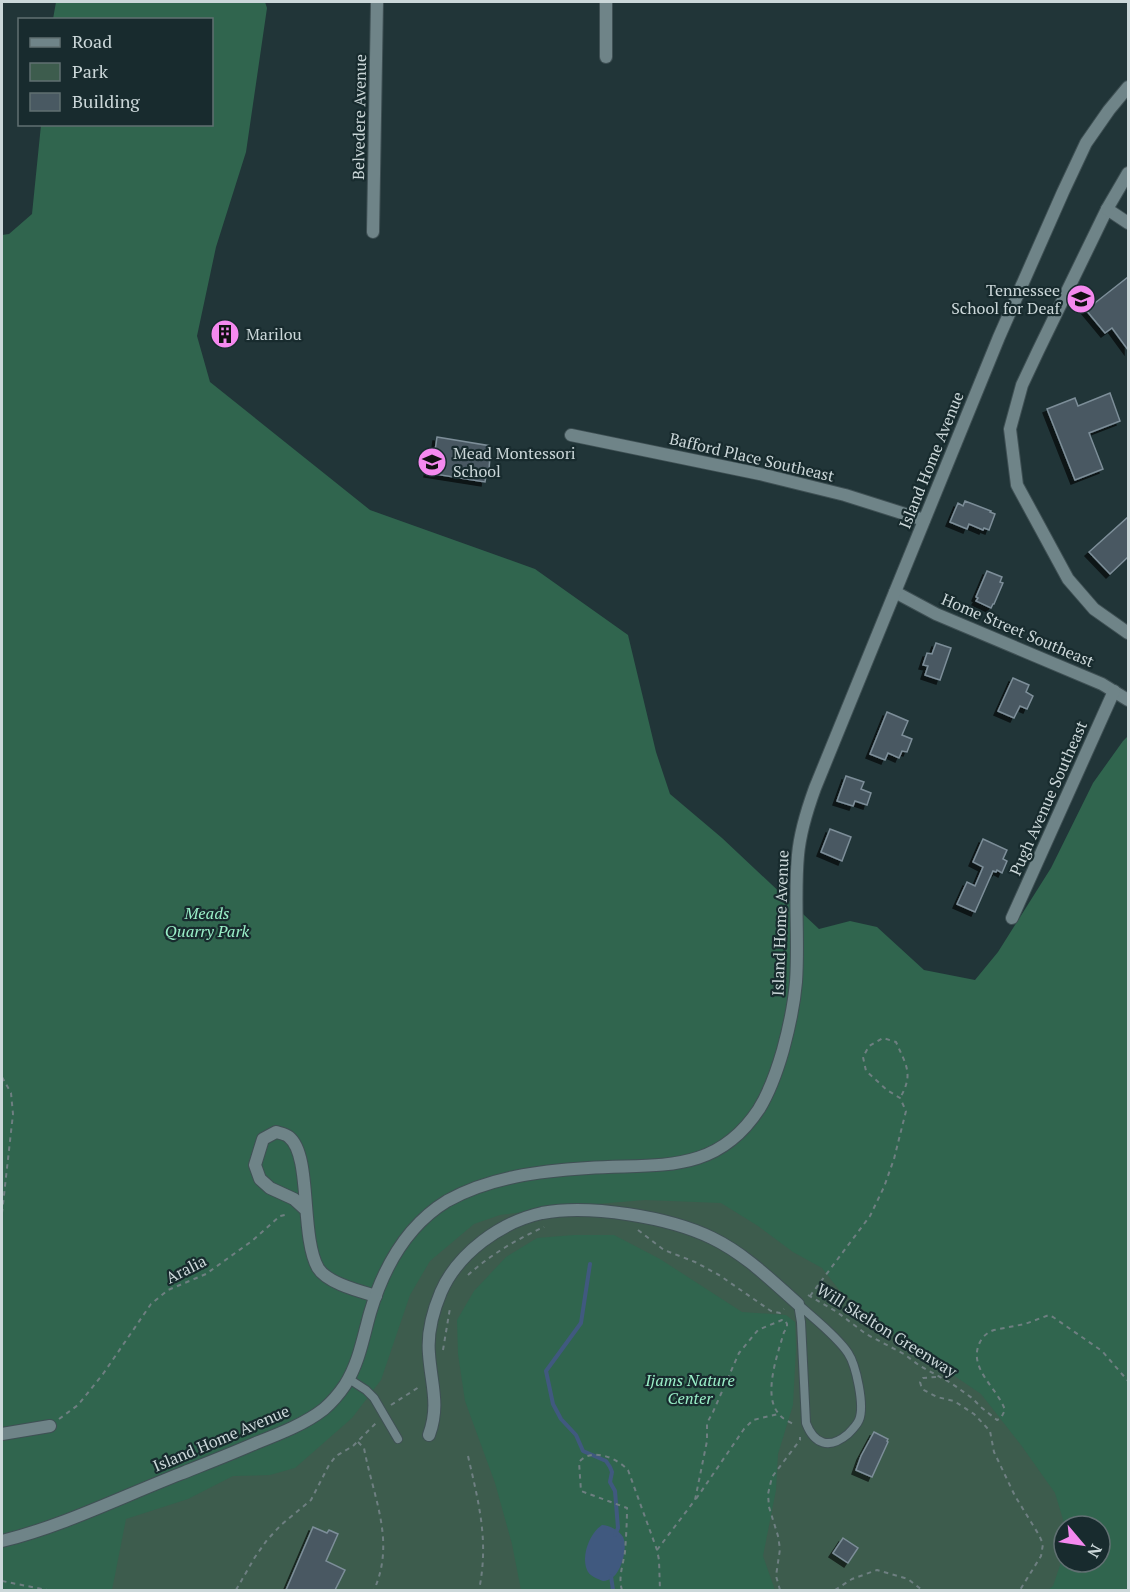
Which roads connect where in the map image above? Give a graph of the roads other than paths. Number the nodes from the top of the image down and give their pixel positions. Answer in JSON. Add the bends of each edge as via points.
{"nodes":[{"id":1,"x":377,"y":2,"type":"edge"},
{"id":2,"x":606,"y":2,"type":"edge"},
{"id":3,"x":606,"y":57,"type":"dead end"},
{"id":4,"x":1128,"y":87,"type":"edge"},
{"id":5,"x":1128,"y":173,"type":"edge"},
{"id":6,"x":1107,"y":209,"type":"junction"},
{"id":7,"x":1128,"y":223,"type":"edge"},
{"id":8,"x":373,"y":232,"type":"dead end"},
{"id":9,"x":571,"y":435,"type":"dead end"},
{"id":10,"x":924,"y":520,"type":"junction"},
{"id":11,"x":895,"y":592,"type":"junction"},
{"id":12,"x":1128,"y":633,"type":"edge"},
{"id":13,"x":1114,"y":691,"type":"junction"},
{"id":14,"x":1128,"y":700,"type":"edge"},
{"id":15,"x":1012,"y":918,"type":"dead end"},
{"id":16,"x":305,"y":1209,"type":"junction"},
{"id":17,"x":376,"y":1296,"type":"junction"},
{"id":18,"x":795,"y":1302,"type":"junction"},
{"id":19,"x":348,"y":1379,"type":"junction"},
{"id":20,"x":50,"y":1426,"type":"road end"},
{"id":21,"x":2,"y":1434,"type":"edge"},
{"id":22,"x":429,"y":1435,"type":"dead end"},
{"id":23,"x":398,"y":1439,"type":"dead end"},
{"id":24,"x":2,"y":1540,"type":"edge"}],
"edges":[{"from":1,"to":8,"type":"street","name":"Belvedere Avenue"},
{"from":2,"to":3,"type":"street"},
{"from":4,"to":10,"type":"street","name":"Island Home Avenue","via":[[1096,127],[1077,161]]},
{"from":5,"to":6,"type":"street"},
{"from":6,"to":7,"type":"street"},
{"from":6,"to":12,"type":"street","via":[[1022,386],[1010,429],[1017,485],[1068,579],[1094,609]]},
{"from":9,"to":10,"type":"street","name":"Bafford Place Southeast","via":[[760,474]]},
{"from":10,"to":11,"type":"street","name":"Island Home Avenue"},
{"from":11,"to":13,"type":"street","name":"Home Street Southeast","via":[[936,614]]},
{"from":11,"to":17,"type":"street","name":"Island Home Avenue","via":[[804,821],[797,873],[792,1011],[773,1079],[753,1118],[722,1146],[687,1162],[538,1173],[482,1185],[459,1195],[432,1212],[410,1234],[390,1263]]},
{"from":13,"to":14,"type":"street","name":"Home Street Southeast"},
{"from":13,"to":15,"type":"street","name":"Pugh Avenue Southeast"},
{"from":16,"to":16,"type":"street","via":[[298,1151],[289,1137],[276,1132],[263,1139],[255,1165],[260,1179]]},
{"from":16,"to":17,"type":"street","via":[[318,1269],[336,1283]]},
{"from":17,"to":19,"type":"street","name":"Island Home Avenue"},
{"from":18,"to":18,"type":"lane","via":[[801,1322],[804,1426],[818,1441],[837,1442],[859,1421],[854,1367],[842,1346]]},
{"from":18,"to":22,"type":"street","via":[[742,1255],[694,1230],[612,1213],[564,1211],[516,1222],[489,1236],[467,1254],[442,1289],[428,1346],[435,1394]]},
{"from":19,"to":23,"type":"lane","via":[[374,1398]]},
{"from":19,"to":24,"type":"street","name":"Island Home Avenue","via":[[324,1409],[280,1434],[47,1528]]},
{"from":20,"to":21,"type":"street"}]}
